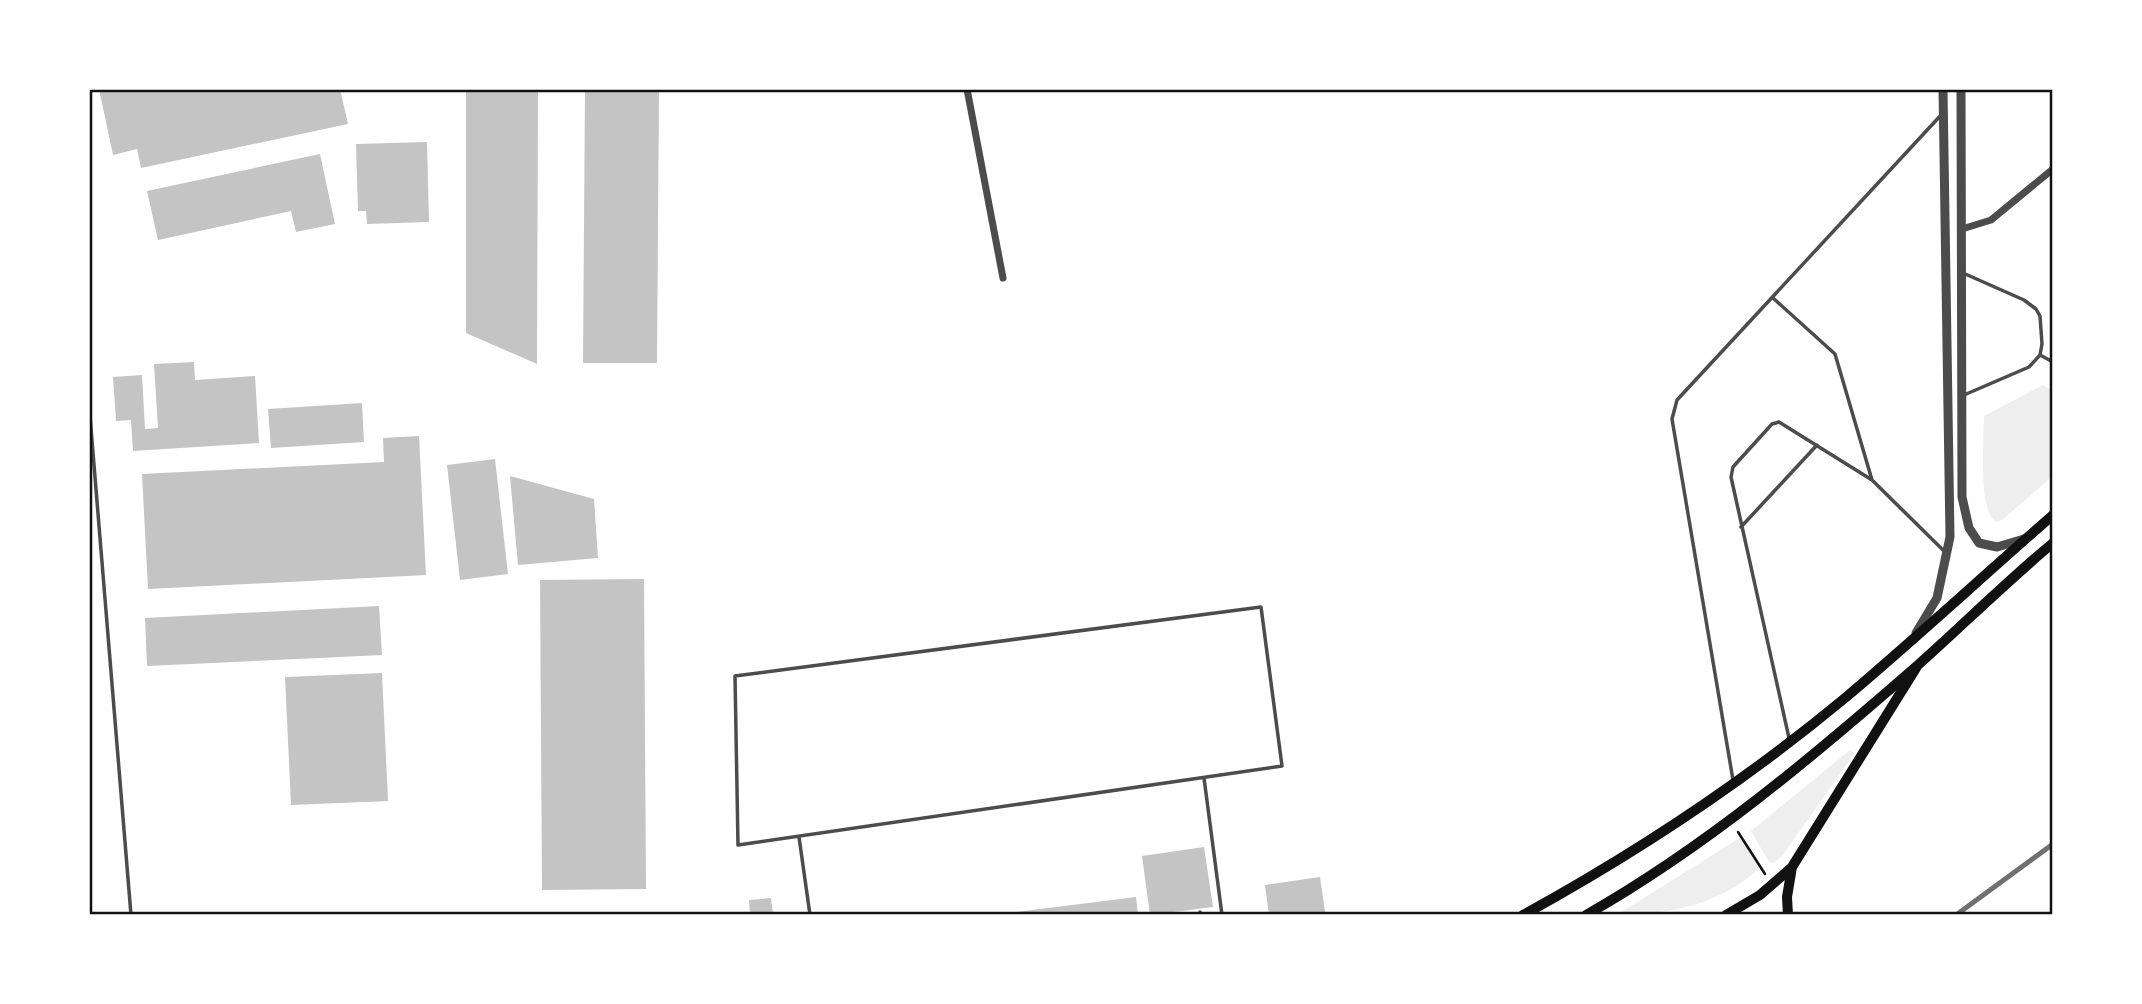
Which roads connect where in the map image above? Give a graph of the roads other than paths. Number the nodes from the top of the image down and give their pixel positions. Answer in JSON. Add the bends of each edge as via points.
{"nodes":[{"id":1,"x":967,"y":89,"type":"edge"},
{"id":2,"x":1943,"y":89,"type":"edge"},
{"id":3,"x":1961,"y":89,"type":"edge"},
{"id":4,"x":1943,"y":112,"type":"junction"},
{"id":5,"x":2053,"y":169,"type":"edge"},
{"id":6,"x":1962,"y":229,"type":"junction"},
{"id":7,"x":1962,"y":272,"type":"junction"},
{"id":8,"x":1003,"y":278,"type":"dead end"},
{"id":9,"x":1773,"y":298,"type":"junction"},
{"id":10,"x":2040,"y":355,"type":"junction"},
{"id":11,"x":2053,"y":362,"type":"edge"},
{"id":12,"x":1950,"y":396,"type":"junction"},
{"id":13,"x":1962,"y":396,"type":"junction"},
{"id":14,"x":89,"y":404,"type":"edge"},
{"id":15,"x":1817,"y":445,"type":"junction"},
{"id":16,"x":1872,"y":480,"type":"junction"},
{"id":17,"x":2053,"y":515,"type":"edge"},
{"id":18,"x":1741,"y":527,"type":"junction"},
{"id":19,"x":2026,"y":539,"type":"junction"},
{"id":20,"x":2053,"y":543,"type":"edge"},
{"id":21,"x":1948,"y":555,"type":"junction"},
{"id":22,"x":1909,"y":642,"type":"junction"},
{"id":23,"x":1919,"y":664,"type":"junction"},
{"id":24,"x":1790,"y":741,"type":"junction"},
{"id":25,"x":1204,"y":778,"type":"junction"},
{"id":26,"x":1734,"y":783,"type":"junction"},
{"id":27,"x":799,"y":837,"type":"junction"},
{"id":28,"x":1792,"y":867,"type":"junction"},
{"id":29,"x":131,"y":915,"type":"edge"},
{"id":30,"x":810,"y":915,"type":"edge"},
{"id":31,"x":1222,"y":915,"type":"edge"},
{"id":32,"x":1523,"y":915,"type":"edge"},
{"id":33,"x":1586,"y":915,"type":"edge"},
{"id":34,"x":1726,"y":915,"type":"edge"},
{"id":35,"x":1788,"y":915,"type":"edge"}],
"edges":[{"from":1,"to":8,"type":"street"},
{"from":2,"to":4,"type":"street"},
{"from":3,"to":6,"type":"street"},
{"from":4,"to":9,"type":"lane"},
{"from":4,"to":12,"type":"street"},
{"from":5,"to":6,"type":"street","via":[[1991,220]]},
{"from":6,"to":7,"type":"street"},
{"from":7,"to":10,"type":"lane","via":[[2035,309],[2040,316]]},
{"from":7,"to":13,"type":"street"},
{"from":9,"to":16,"type":"lane","via":[[1835,354]]},
{"from":9,"to":26,"type":"lane","via":[[1677,400],[1672,419]]},
{"from":10,"to":11,"type":"lane"},
{"from":10,"to":13,"type":"lane","via":[[2029,367]]},
{"from":12,"to":13,"type":"street"},
{"from":12,"to":21,"type":"street"},
{"from":13,"to":19,"type":"street","via":[[1962,497],[1972,536],[1987,547]]},
{"from":14,"to":29,"type":"lane"},
{"from":15,"to":16,"type":"lane"},
{"from":15,"to":18,"type":"lane"},
{"from":15,"to":18,"type":"lane","via":[[1779,422],[1772,424],[1733,467]]},
{"from":16,"to":21,"type":"lane"},
{"from":17,"to":19,"type":"highway"},
{"from":18,"to":24,"type":"lane"},
{"from":19,"to":22,"type":"highway"},
{"from":20,"to":23,"type":"highway"},
{"from":21,"to":22,"type":"street","via":[[1937,598]]},
{"from":22,"to":24,"type":"highway"},
{"from":23,"to":28,"type":"main road"},
{"from":23,"to":33,"type":"highway","via":[[1730,818]]},
{"from":24,"to":26,"type":"highway"},
{"from":25,"to":27,"type":"lane"},
{"from":25,"to":27,"type":"lane","via":[[1282,766],[1261,607],[735,676],[738,845]]},
{"from":25,"to":31,"type":"lane"},
{"from":26,"to":32,"type":"highway"},
{"from":27,"to":30,"type":"lane"},
{"from":28,"to":34,"type":"main road"},
{"from":28,"to":35,"type":"main road"}]}
